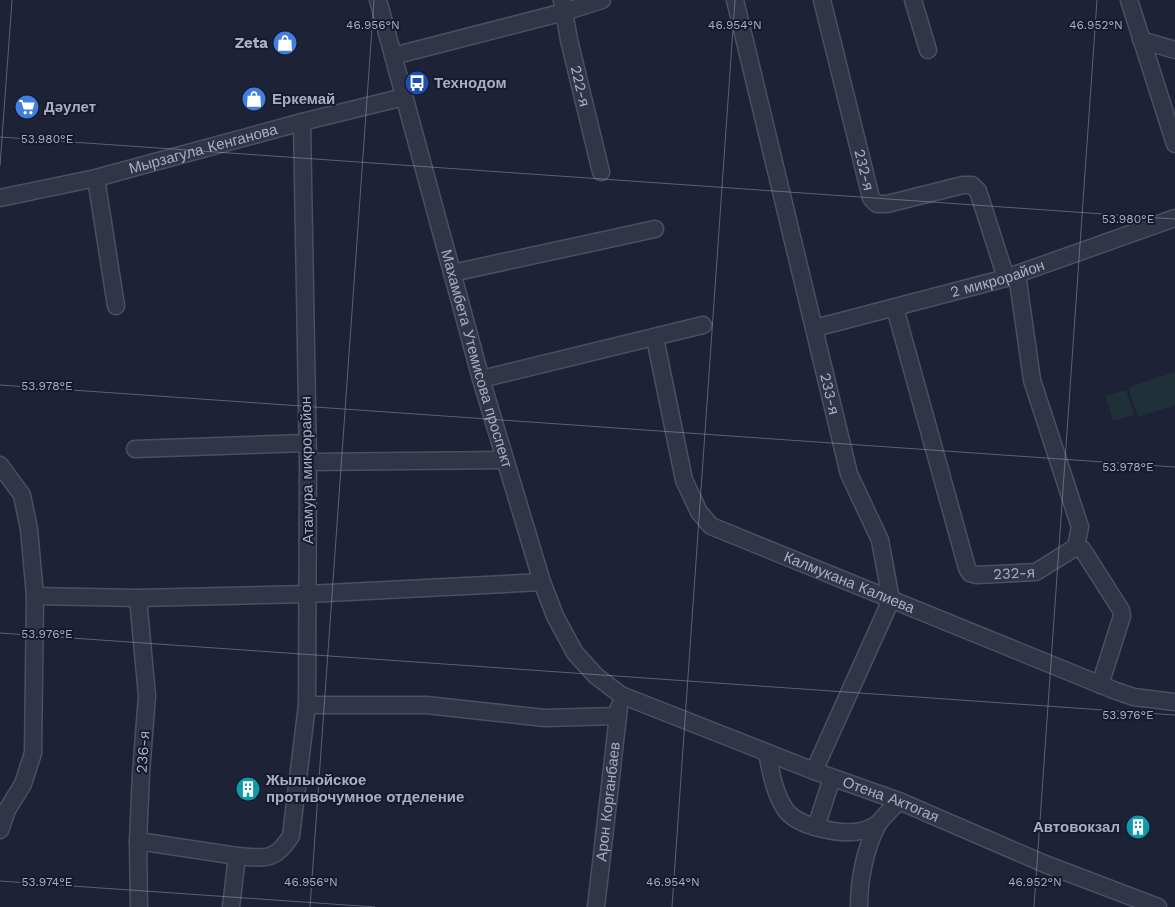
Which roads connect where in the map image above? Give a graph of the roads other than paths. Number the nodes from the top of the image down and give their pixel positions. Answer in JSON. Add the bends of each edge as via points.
{"nodes":[{"id":1,"x":378,"y":0,"type":"edge"},
{"id":2,"x":602,"y":0,"type":"edge"},
{"id":3,"x":735,"y":0,"type":"edge"},
{"id":4,"x":822,"y":0,"type":"edge"},
{"id":5,"x":914,"y":0,"type":"edge"},
{"id":6,"x":1129,"y":0,"type":"edge"},
{"id":7,"x":563,"y":6,"type":"edge"},
{"id":8,"x":1141,"y":40,"type":"junction"},
{"id":9,"x":928,"y":50,"type":"dead end"},
{"id":10,"x":1175,"y":50,"type":"edge"},
{"id":11,"x":393,"y":56,"type":"junction"},
{"id":12,"x":404,"y":97,"type":"junction"},
{"id":13,"x":302,"y":122,"type":"junction"},
{"id":14,"x":1175,"y":144,"type":"edge"},
{"id":15,"x":601,"y":172,"type":"dead end"},
{"id":16,"x":96,"y":178,"type":"junction"},
{"id":17,"x":0,"y":198,"type":"edge"},
{"id":18,"x":1175,"y":218,"type":"edge"},
{"id":19,"x":654,"y":229,"type":"dead end"},
{"id":20,"x":452,"y":273,"type":"junction"},
{"id":21,"x":1011,"y":276,"type":"junction"},
{"id":22,"x":116,"y":306,"type":"dead end"},
{"id":23,"x":895,"y":308,"type":"junction"},
{"id":24,"x":703,"y":325,"type":"dead end"},
{"id":25,"x":815,"y":328,"type":"junction"},
{"id":26,"x":655,"y":338,"type":"junction"},
{"id":27,"x":482,"y":379,"type":"junction"},
{"id":28,"x":306,"y":443,"type":"junction"},
{"id":29,"x":135,"y":449,"type":"dead end"},
{"id":30,"x":505,"y":460,"type":"junction"},
{"id":31,"x":308,"y":462,"type":"junction"},
{"id":32,"x":0,"y":465,"type":"edge"},
{"id":33,"x":1076,"y":547,"type":"junction"},
{"id":34,"x":542,"y":582,"type":"junction"},
{"id":35,"x":308,"y":594,"type":"junction"},
{"id":36,"x":35,"y":596,"type":"junction"},
{"id":37,"x":138,"y":598,"type":"junction"},
{"id":38,"x":891,"y":600,"type":"junction"},
{"id":39,"x":1100,"y":685,"type":"junction"},
{"id":40,"x":621,"y":695,"type":"junction"},
{"id":41,"x":1175,"y":702,"type":"edge"},
{"id":42,"x":307,"y":706,"type":"junction"},
{"id":43,"x":617,"y":716,"type":"junction"},
{"id":44,"x":767,"y":753,"type":"junction"},
{"id":45,"x":814,"y":772,"type":"junction"},
{"id":46,"x":832,"y":778,"type":"junction"},
{"id":47,"x":899,"y":801,"type":"junction"},
{"id":48,"x":878,"y":824,"type":"junction"},
{"id":49,"x":816,"y":827,"type":"junction"},
{"id":50,"x":0,"y":830,"type":"edge"},
{"id":51,"x":138,"y":841,"type":"junction"},
{"id":52,"x":237,"y":856,"type":"junction"},
{"id":53,"x":140,"y":907,"type":"edge"},
{"id":54,"x":231,"y":907,"type":"edge"},
{"id":55,"x":596,"y":907,"type":"edge"},
{"id":56,"x":859,"y":907,"type":"edge"},
{"id":57,"x":1158,"y":907,"type":"edge"}],
"edges":[{"from":1,"to":11,"type":"street","name":"Махамбета Утемисова проспект"},
{"from":2,"to":7,"type":"street"},
{"from":3,"to":25,"type":"street","name":"233-я"},
{"from":4,"to":21,"type":"street","name":"232-я","via":[[870,198],[877,204],[887,204],[963,185],[972,186],[978,191]]},
{"from":5,"to":9,"type":"street"},
{"from":6,"to":8,"type":"street"},
{"from":7,"to":11,"type":"street"},
{"from":7,"to":15,"type":"street","name":"222-я"},
{"from":8,"to":10,"type":"street"},
{"from":8,"to":14,"type":"street"},
{"from":11,"to":12,"type":"street","name":"Махамбета Утемисова проспект"},
{"from":12,"to":13,"type":"street","name":"Мырзагула Кенганова"},
{"from":12,"to":20,"type":"street","name":"Махамбета Утемисова проспект"},
{"from":13,"to":16,"type":"street","name":"Мырзагула Кенганова"},
{"from":13,"to":28,"type":"street","name":"Атамура микрорайон"},
{"from":16,"to":17,"type":"street","name":"Мырзагула Кенганова"},
{"from":16,"to":22,"type":"street"},
{"from":18,"to":21,"type":"street","name":"2 микрорайон"},
{"from":19,"to":20,"type":"street"},
{"from":20,"to":27,"type":"street","name":"Махамбета Утемисова проспект"},
{"from":21,"to":23,"type":"street","name":"2 микрорайон"},
{"from":21,"to":33,"type":"street","name":"232-я","via":[[1032,380],[1080,527]]},
{"from":23,"to":25,"type":"street","name":"2 микрорайон"},
{"from":23,"to":33,"type":"street","name":"232-я","via":[[970,573],[1036,572]]},
{"from":24,"to":26,"type":"street"},
{"from":25,"to":38,"type":"street","name":"233-я","via":[[849,474],[880,540]]},
{"from":26,"to":27,"type":"street"},
{"from":26,"to":38,"type":"street","name":"Калмукана Калиева","via":[[684,480],[699,512],[711,526]]},
{"from":27,"to":30,"type":"street","name":"Махамбета Утемисова проспект"},
{"from":28,"to":29,"type":"street"},
{"from":28,"to":31,"type":"street","name":"Атамура микрорайон"},
{"from":30,"to":31,"type":"street"},
{"from":30,"to":34,"type":"street","name":"Махамбета Утемисова проспект"},
{"from":31,"to":35,"type":"street","name":"Атамура микрорайон"},
{"from":32,"to":36,"type":"street","via":[[22,495],[29,529]]},
{"from":33,"to":39,"type":"street","via":[[1082,549],[1121,610],[1122,616]]},
{"from":34,"to":35,"type":"street"},
{"from":34,"to":40,"type":"street","name":"Махамбета Утемисова проспект","via":[[555,616],[575,653],[596,676]]},
{"from":35,"to":37,"type":"street"},
{"from":35,"to":42,"type":"street","name":"Атамура микрорайон"},
{"from":36,"to":37,"type":"street"},
{"from":36,"to":50,"type":"street","via":[[33,753],[23,784],[7,810]]},
{"from":37,"to":51,"type":"street","name":"236-я","via":[[147,696]]},
{"from":38,"to":39,"type":"street","name":"Калмукана Калиева"},
{"from":38,"to":45,"type":"street"},
{"from":39,"to":41,"type":"street","name":"Калмукана Калиева","via":[[1134,697]]},
{"from":40,"to":43,"type":"street","name":"Арон Корганбаев"},
{"from":40,"to":44,"type":"street","name":"Отена Актогая"},
{"from":42,"to":43,"type":"street","via":[[426,705],[545,718]]},
{"from":42,"to":52,"type":"street","name":"Атамура микрорайон","via":[[291,836],[281,851],[266,858]]},
{"from":43,"to":55,"type":"street","name":"Арон Корганбаев"},
{"from":44,"to":45,"type":"street","name":"Отена Актогая"},
{"from":44,"to":49,"type":"street","via":[[773,782],[785,810],[797,821]]},
{"from":45,"to":46,"type":"street","name":"Отена Актогая"},
{"from":46,"to":47,"type":"street","name":"Отена Актогая"},
{"from":46,"to":49,"type":"street"},
{"from":47,"to":48,"type":"street"},
{"from":47,"to":57,"type":"street","name":"Отена Актогая","via":[[1046,864]]},
{"from":48,"to":49,"type":"street","via":[[858,832]]},
{"from":48,"to":56,"type":"street","via":[[865,858]]},
{"from":51,"to":52,"type":"street","name":"Атамура микрорайон"},
{"from":51,"to":53,"type":"street","name":"236-я"},
{"from":52,"to":54,"type":"street"}]}
